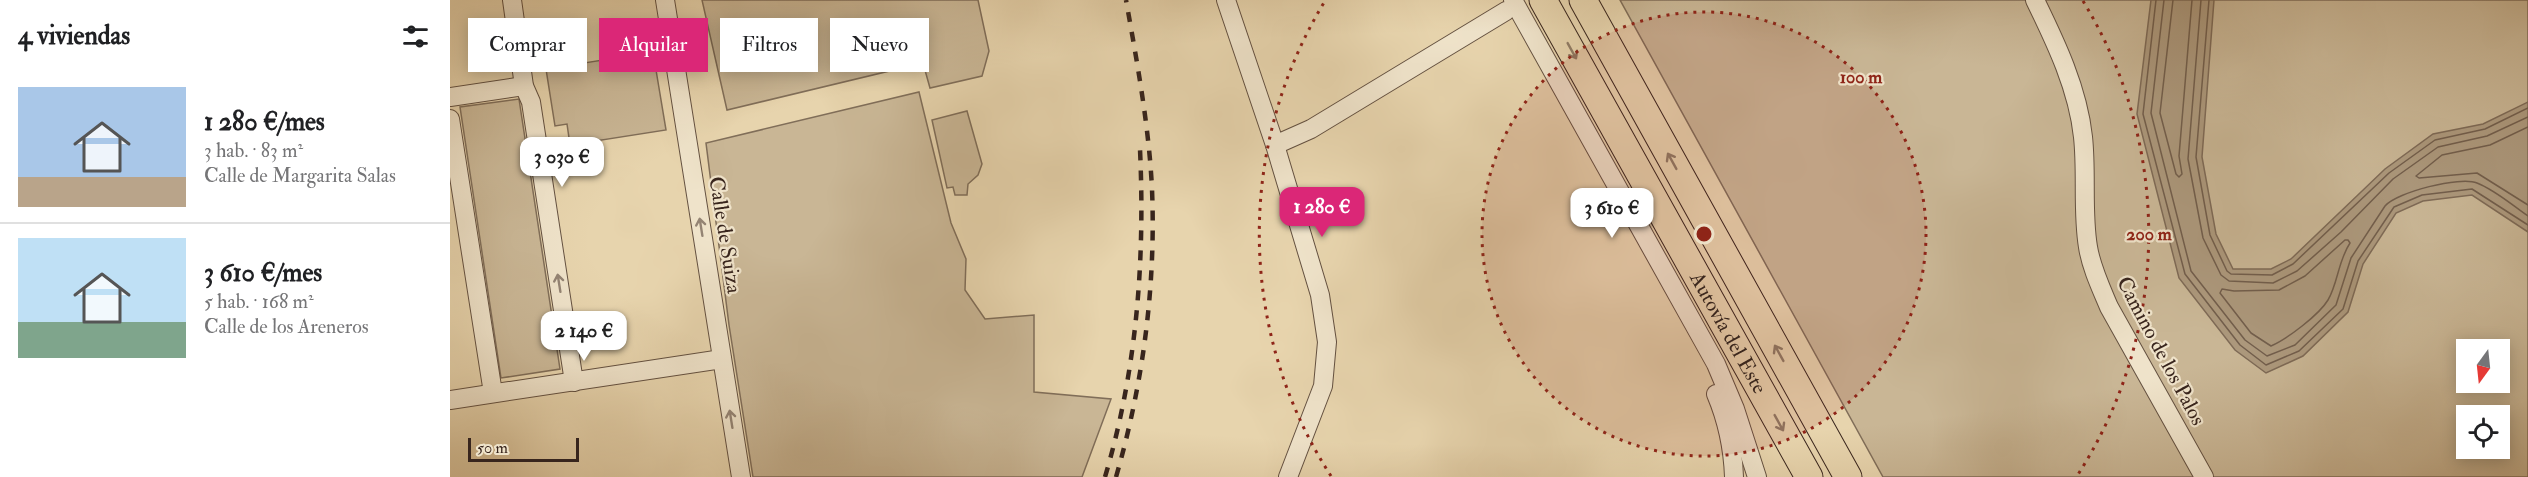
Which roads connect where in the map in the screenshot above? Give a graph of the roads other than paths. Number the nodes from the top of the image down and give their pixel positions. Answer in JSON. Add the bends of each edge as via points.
{"nodes":[{"id":1,"x":512,"y":0,"type":"edge"},
{"id":2,"x":665,"y":0,"type":"edge"},
{"id":3,"x":1226,"y":0,"type":"edge"},
{"id":4,"x":1544,"y":0,"type":"edge"},
{"id":5,"x":1584,"y":0,"type":"edge"},
{"id":6,"x":2035,"y":0,"type":"edge"},
{"id":7,"x":1506,"y":4,"type":"edge"},
{"id":8,"x":524,"y":86,"type":"junction"},
{"id":9,"x":450,"y":97,"type":"edge"},
{"id":10,"x":450,"y":119,"type":"edge"},
{"id":11,"x":1275,"y":145,"type":"junction"},
{"id":12,"x":722,"y":359,"type":"junction"},
{"id":13,"x":574,"y":382,"type":"junction"},
{"id":14,"x":493,"y":393,"type":"junction"},
{"id":15,"x":450,"y":400,"type":"edge"},
{"id":16,"x":741,"y":477,"type":"edge"},
{"id":17,"x":1288,"y":477,"type":"edge"},
{"id":18,"x":1734,"y":477,"type":"edge"},
{"id":19,"x":1757,"y":477,"type":"edge"},
{"id":20,"x":1809,"y":477,"type":"edge"},
{"id":21,"x":1848,"y":477,"type":"edge"},
{"id":22,"x":2204,"y":477,"type":"edge"}],
"edges":[{"from":1,"to":8,"type":"street"},
{"from":12,"to":2,"type":"street","name":"Calle de Suiza","one_way":true},
{"from":3,"to":11,"type":"street"},
{"from":4,"to":20,"type":"highway","name":"Autovía del Este","one_way":true},
{"from":21,"to":5,"type":"highway","name":"Autovía del Este","one_way":true},
{"from":6,"to":22,"type":"street","name":"Camino de los Palos","via":[[2058,50],[2079,114],[2084,221],[2098,280],[2109,307]]},
{"from":7,"to":11,"type":"street","via":[[1311,129]]},
{"from":7,"to":18,"type":"street","via":[[1705,369],[1724,413]]},
{"from":7,"to":19,"type":"street","via":[[1716,364],[1736,409]]},
{"from":8,"to":9,"type":"street"},
{"from":13,"to":8,"type":"street","one_way":true,"via":[[531,102]]},
{"from":10,"to":14,"type":"street"},
{"from":11,"to":17,"type":"street","via":[[1320,295],[1328,342],[1323,386]]},
{"from":12,"to":13,"type":"street"},
{"from":16,"to":12,"type":"street","name":"Calle de Suiza","one_way":true},
{"from":13,"to":14,"type":"street"},
{"from":14,"to":15,"type":"street"}]}
